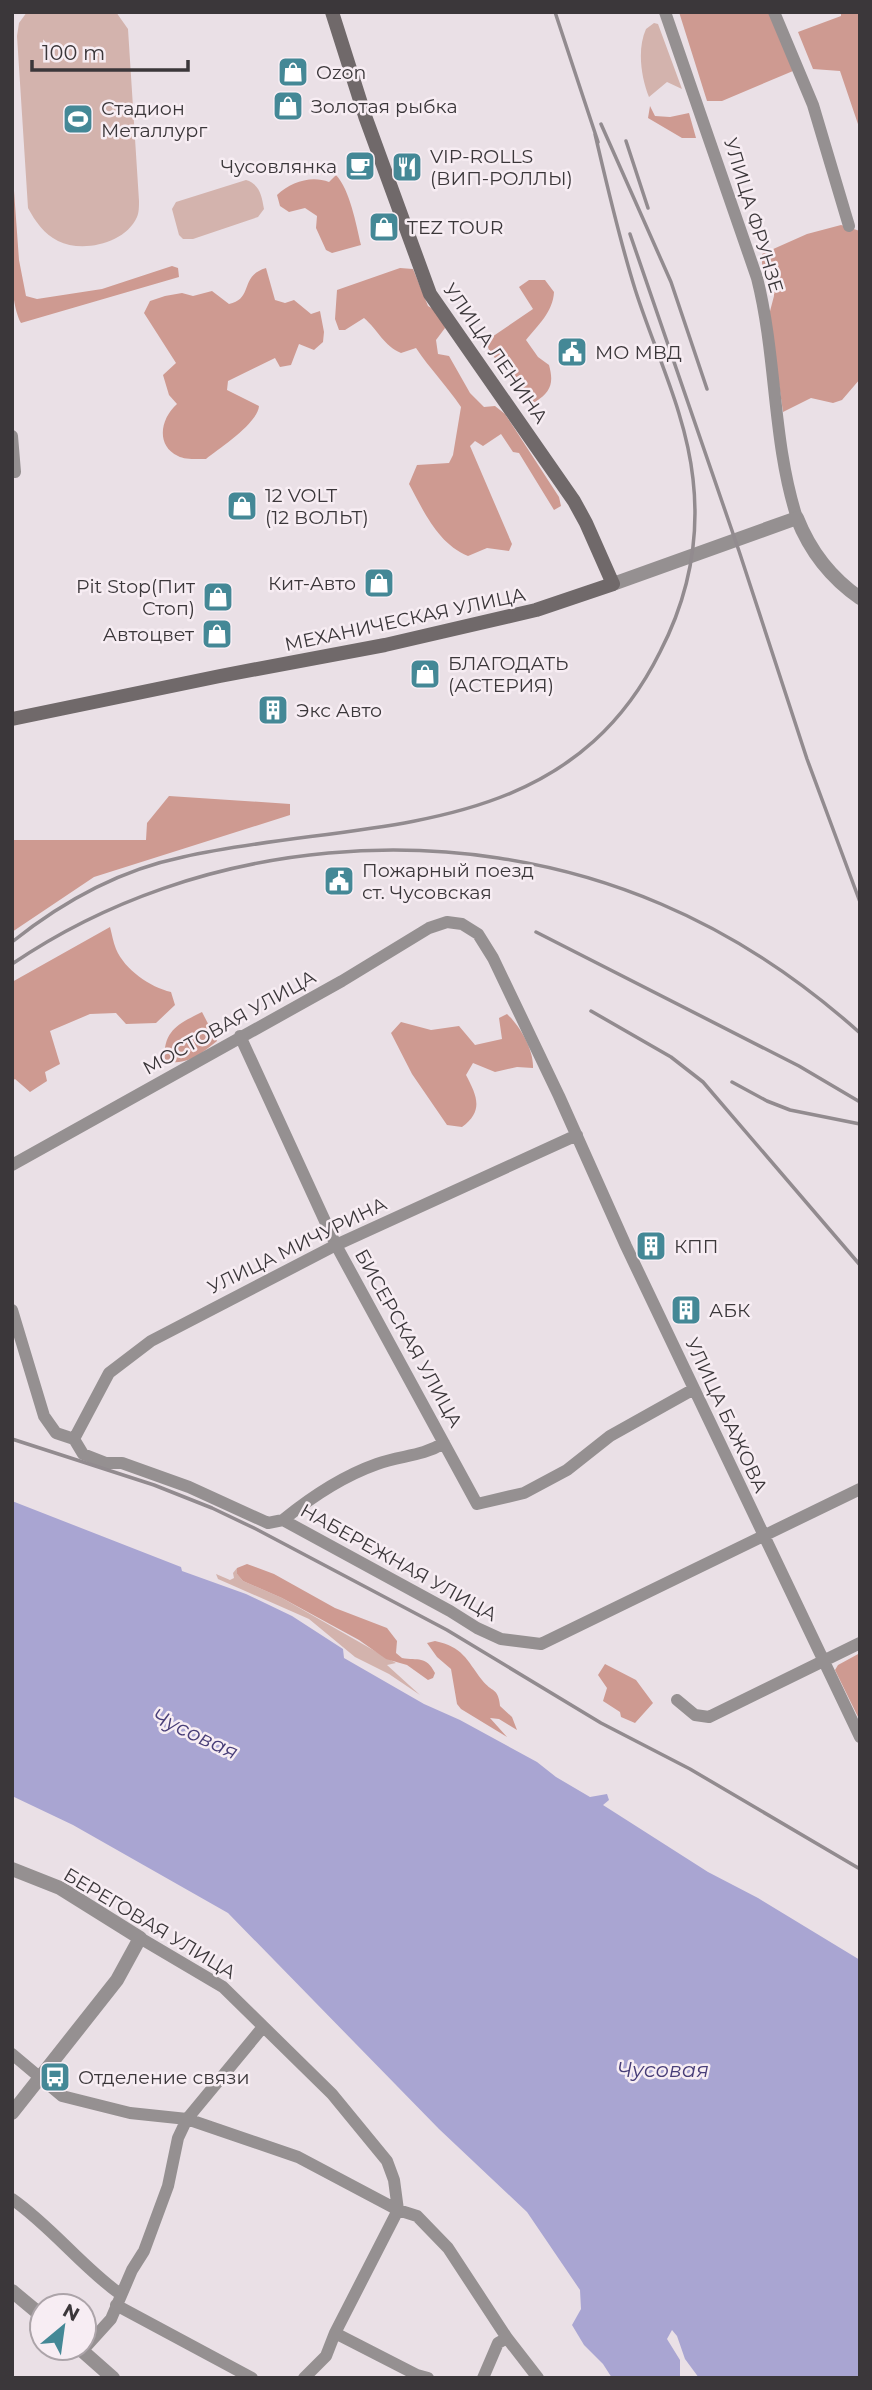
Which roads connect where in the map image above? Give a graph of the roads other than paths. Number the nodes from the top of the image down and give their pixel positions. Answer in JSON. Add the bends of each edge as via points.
{"nodes":[{"id":1,"x":332,"y":12,"type":"edge"},
{"id":2,"x":665,"y":12,"type":"edge"},
{"id":3,"x":774,"y":12,"type":"edge"},
{"id":4,"x":849,"y":226,"type":"dead end"},
{"id":5,"x":12,"y":436,"type":"edge"},
{"id":6,"x":14,"y":472,"type":"edge"},
{"id":7,"x":797,"y":518,"type":"junction"},
{"id":8,"x":613,"y":584,"type":"junction"},
{"id":9,"x":860,"y":598,"type":"edge"},
{"id":10,"x":12,"y":719,"type":"edge"},
{"id":11,"x":466,"y":926,"type":"joint"},
{"id":12,"x":240,"y":1036,"type":"junction"},
{"id":13,"x":576,"y":1135,"type":"junction"},
{"id":14,"x":12,"y":1165,"type":"edge"},
{"id":15,"x":336,"y":1245,"type":"junction"},
{"id":16,"x":12,"y":1310,"type":"edge"},
{"id":17,"x":694,"y":1389,"type":"junction"},
{"id":18,"x":74,"y":1438,"type":"junction"},
{"id":19,"x":444,"y":1443,"type":"junction"},
{"id":20,"x":860,"y":1489,"type":"edge"},
{"id":21,"x":283,"y":1520,"type":"junction"},
{"id":22,"x":763,"y":1535,"type":"junction"},
{"id":23,"x":860,"y":1643,"type":"edge"},
{"id":24,"x":822,"y":1660,"type":"junction"},
{"id":25,"x":677,"y":1700,"type":"dead end"},
{"id":26,"x":860,"y":1737,"type":"edge"},
{"id":27,"x":12,"y":1869,"type":"edge"},
{"id":28,"x":140,"y":1938,"type":"junction"},
{"id":29,"x":263,"y":2027,"type":"junction"},
{"id":30,"x":12,"y":2054,"type":"edge"},
{"id":31,"x":42,"y":2077,"type":"junction"},
{"id":32,"x":12,"y":2113,"type":"edge"},
{"id":33,"x":187,"y":2119,"type":"junction"},
{"id":34,"x":12,"y":2199,"type":"edge"},
{"id":35,"x":398,"y":2210,"type":"junction"},
{"id":36,"x":12,"y":2291,"type":"edge"},
{"id":37,"x":118,"y":2300,"type":"junction"},
{"id":38,"x":28,"y":2304,"type":"edge"},
{"id":39,"x":98,"y":2332,"type":"edge"},
{"id":40,"x":335,"y":2333,"type":"junction"},
{"id":41,"x":507,"y":2337,"type":"junction"},
{"id":42,"x":95,"y":2362,"type":"edge"},
{"id":43,"x":113,"y":2378,"type":"edge"},
{"id":44,"x":252,"y":2378,"type":"edge"},
{"id":45,"x":304,"y":2378,"type":"edge"},
{"id":46,"x":428,"y":2378,"type":"edge"},
{"id":47,"x":483,"y":2378,"type":"edge"},
{"id":48,"x":538,"y":2378,"type":"edge"}],
"edges":[{"from":1,"to":8,"type":"main road","name":"УЛИЦА ЛЕНИНА","via":[[430,294],[574,501]]},
{"from":2,"to":7,"type":"street","name":"УЛИЦА ФРУНЗЕ","via":[[760,290],[779,438]]},
{"from":3,"to":4,"type":"street","via":[[813,105]]},
{"from":5,"to":6,"type":"street"},
{"from":7,"to":8,"type":"street","name":"МЕХАНИЧЕСКАЯ УЛИЦА"},
{"from":7,"to":9,"type":"street","via":[[816,556]]},
{"from":8,"to":10,"type":"main road","name":"МЕХАНИЧЕСКАЯ УЛИЦА","via":[[536,610],[385,645]]},
{"from":11,"to":12,"type":"street","name":"МОСТОВАЯ УЛИЦА","via":[[447,922],[429,928]]},
{"from":11,"to":13,"type":"street","name":"УЛИЦА БАЖОВА","via":[[481,938],[493,958]]},
{"from":12,"to":14,"type":"street","name":"МОСТОВАЯ УЛИЦА"},
{"from":12,"to":15,"type":"street","name":"БИСЕРСКАЯ УЛИЦА"},
{"from":13,"to":15,"type":"street","name":"УЛИЦА МИЧУРИНА"},
{"from":13,"to":17,"type":"street","name":"УЛИЦА БАЖОВА"},
{"from":15,"to":18,"type":"street","name":"УЛИЦА МИЧУРИНА","via":[[151,1341],[109,1373]]},
{"from":15,"to":19,"type":"street","name":"БИСЕРСКАЯ УЛИЦА"},
{"from":16,"to":18,"type":"street","name":"НАБЕРЕЖНАЯ УЛИЦА","via":[[44,1416],[56,1433]]},
{"from":17,"to":19,"type":"street","name":"БИСЕРСКАЯ УЛИЦА","via":[[610,1436],[567,1470],[524,1493],[477,1504]]},
{"from":17,"to":22,"type":"street","name":"УЛИЦА БАЖОВА"},
{"from":18,"to":21,"type":"street","name":"НАБЕРЕЖНАЯ УЛИЦА","via":[[83,1454],[189,1487],[268,1523]]},
{"from":19,"to":21,"type":"street","via":[[430,1452],[366,1468]]},
{"from":20,"to":22,"type":"street"},
{"from":21,"to":22,"type":"street","name":"НАБЕРЕЖНАЯ УЛИЦА","via":[[477,1628],[501,1639],[541,1644]]},
{"from":22,"to":24,"type":"street","name":"УЛИЦА БАЖОВА"},
{"from":23,"to":24,"type":"street"},
{"from":24,"to":25,"type":"street","via":[[709,1717],[695,1715]]},
{"from":24,"to":26,"type":"street","name":"УЛИЦА БАЖОВА"},
{"from":27,"to":28,"type":"street","name":"БЕРЕГОВАЯ УЛИЦА","via":[[60,1888]]},
{"from":28,"to":29,"type":"street","name":"БЕРЕГОВАЯ УЛИЦА","via":[[223,1987]]},
{"from":28,"to":31,"type":"street","via":[[117,1980]]},
{"from":29,"to":33,"type":"street"},
{"from":29,"to":35,"type":"street","name":"БЕРЕГОВАЯ УЛИЦА","via":[[332,2094],[387,2161]]},
{"from":30,"to":31,"type":"street"},
{"from":31,"to":32,"type":"street"},
{"from":31,"to":33,"type":"street","via":[[62,2096],[130,2113]]},
{"from":33,"to":35,"type":"street","via":[[298,2157]]},
{"from":33,"to":37,"type":"street","via":[[144,2251]]},
{"from":34,"to":37,"type":"street","via":[[34,2214]]},
{"from":35,"to":40,"type":"street"},
{"from":35,"to":41,"type":"street","via":[[417,2216],[448,2248]]},
{"from":36,"to":38,"type":"street"},
{"from":37,"to":39,"type":"street","via":[[111,2319]]},
{"from":37,"to":44,"type":"street"},
{"from":40,"to":45,"type":"street","via":[[326,2356]]},
{"from":40,"to":46,"type":"street"},
{"from":41,"to":47,"type":"street","via":[[498,2343]]},
{"from":41,"to":48,"type":"street"},
{"from":42,"to":43,"type":"street"}]}
